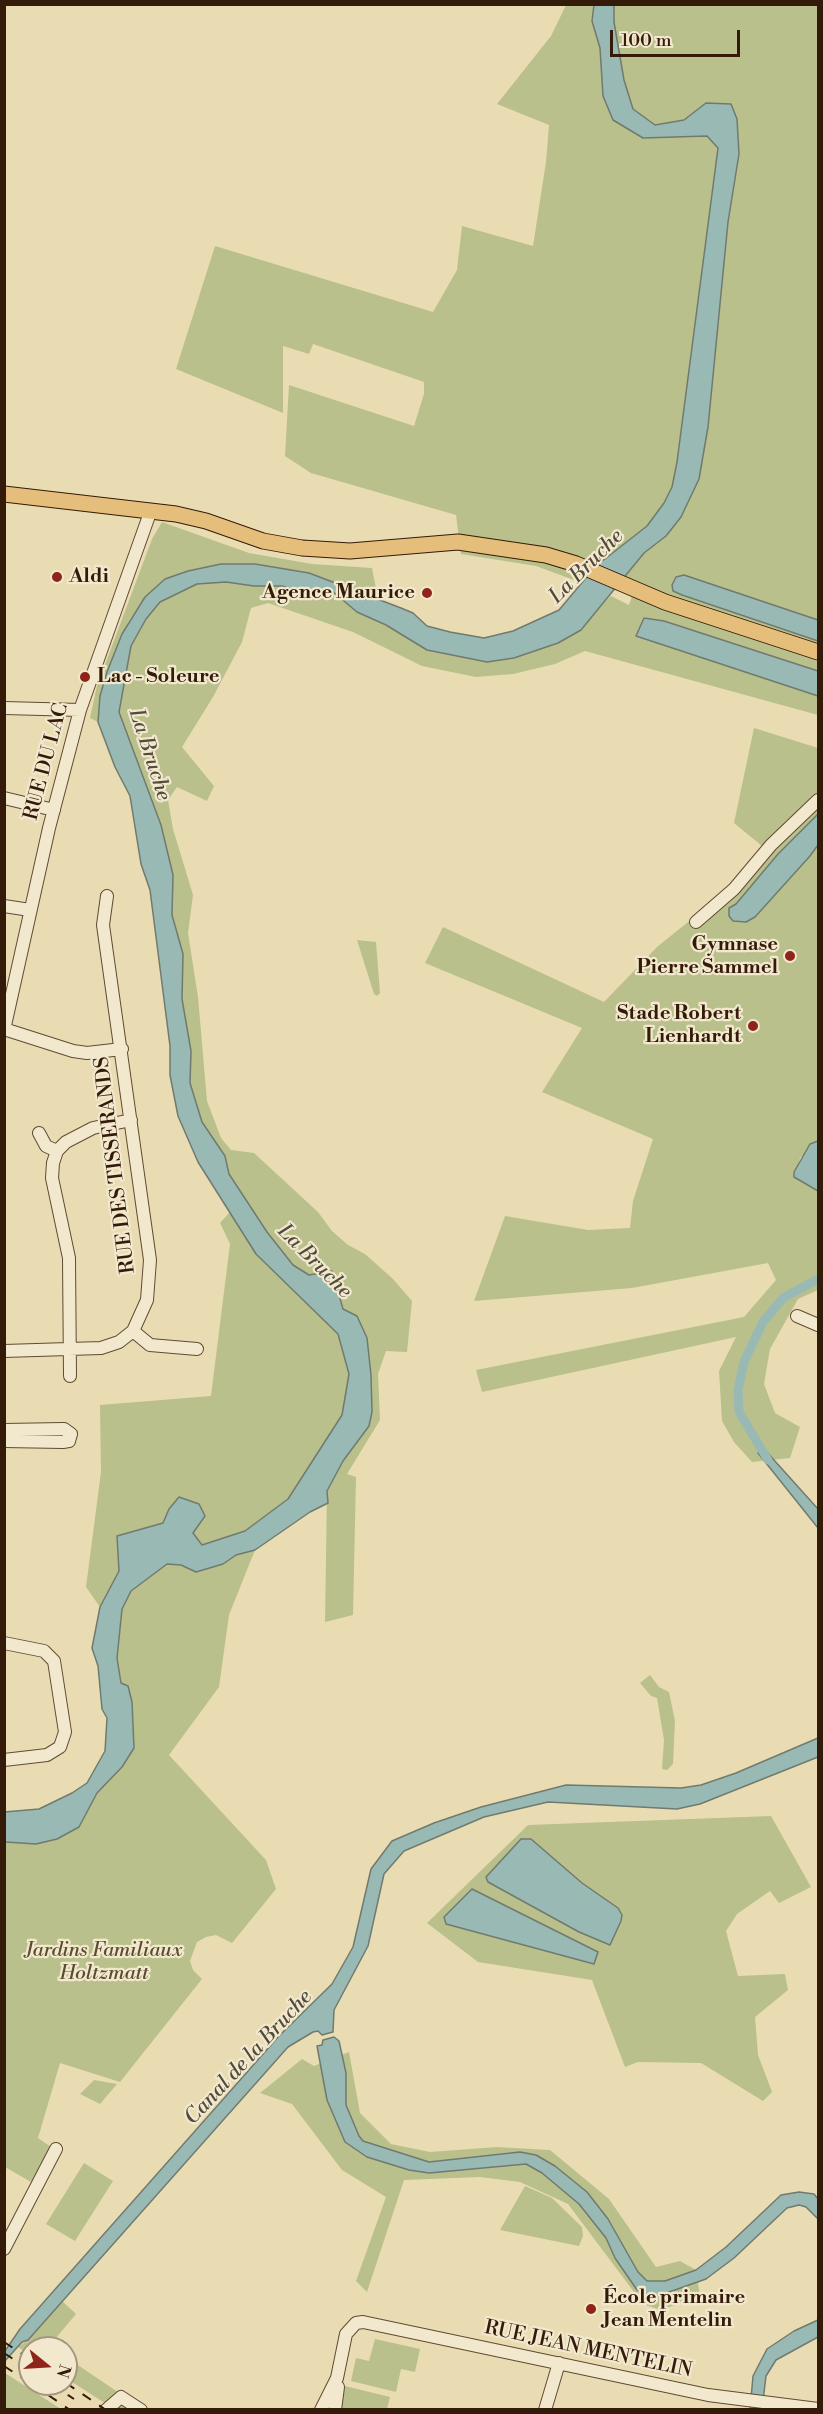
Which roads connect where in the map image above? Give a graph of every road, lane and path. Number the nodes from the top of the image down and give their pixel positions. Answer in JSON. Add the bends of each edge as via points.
{"nodes":[{"id":1,"x":4,"y":494,"type":"edge"},
{"id":2,"x":150,"y":510,"type":"junction"},
{"id":3,"x":819,"y":652,"type":"edge"},
{"id":4,"x":4,"y":708,"type":"edge"},
{"id":5,"x":80,"y":710,"type":"junction"},
{"id":6,"x":4,"y":798,"type":"edge"},
{"id":7,"x":819,"y":800,"type":"edge"},
{"id":8,"x":54,"y":810,"type":"junction"},
{"id":9,"x":107,"y":896,"type":"dead end"},
{"id":10,"x":4,"y":906,"type":"edge"},
{"id":11,"x":30,"y":910,"type":"junction"},
{"id":12,"x":696,"y":922,"type":"dead end"},
{"id":13,"x":5,"y":1030,"type":"edge"},
{"id":14,"x":122,"y":1049,"type":"junction"},
{"id":15,"x":131,"y":1120,"type":"junction"},
{"id":16,"x":39,"y":1133,"type":"dead end"},
{"id":17,"x":57,"y":1151,"type":"junction"},
{"id":18,"x":797,"y":1316,"type":"dead end"},
{"id":19,"x":819,"y":1325,"type":"edge"},
{"id":20,"x":133,"y":1331,"type":"junction"},
{"id":21,"x":68,"y":1349,"type":"junction"},
{"id":22,"x":197,"y":1349,"type":"dead end"},
{"id":23,"x":4,"y":1350,"type":"edge"},
{"id":24,"x":70,"y":1376,"type":"dead end"},
{"id":25,"x":4,"y":1430,"type":"edge"},
{"id":26,"x":4,"y":1441,"type":"edge"},
{"id":27,"x":4,"y":1643,"type":"edge"},
{"id":28,"x":4,"y":1760,"type":"edge"},
{"id":29,"x":56,"y":2149,"type":"dead end"},
{"id":30,"x":4,"y":2249,"type":"edge"},
{"id":31,"x":559,"y":2363,"type":"junction"},
{"id":32,"x":338,"y":2374,"type":"junction"},
{"id":33,"x":106,"y":2409,"type":"edge"},
{"id":34,"x":141,"y":2409,"type":"edge"},
{"id":35,"x":321,"y":2409,"type":"edge"},
{"id":36,"x":335,"y":2409,"type":"edge"},
{"id":37,"x":545,"y":2409,"type":"edge"},
{"id":38,"x":819,"y":2409,"type":"edge"}],
"edges":[{"from":1,"to":2,"type":"main road"},
{"from":2,"to":3,"type":"main road","via":[[192,517],[291,547],[350,551],[458,542],[546,555],[692,611]]},
{"from":2,"to":5,"type":"street","name":"RUE DU LAC"},
{"from":4,"to":5,"type":"street"},
{"from":5,"to":8,"type":"street","name":"RUE DU LAC"},
{"from":6,"to":8,"type":"street"},
{"from":7,"to":12,"type":"street","via":[[771,845],[734,889]]},
{"from":8,"to":11,"type":"street","name":"RUE DU LAC"},
{"from":9,"to":14,"type":"street","name":"RUE DES TISSERANDS","via":[[103,925]]},
{"from":10,"to":11,"type":"street"},
{"from":11,"to":13,"type":"street","name":"RUE DU LAC"},
{"from":13,"to":14,"type":"street","via":[[73,1051]]},
{"from":14,"to":15,"type":"street","name":"RUE DES TISSERANDS"},
{"from":15,"to":17,"type":"street","via":[[93,1128]]},
{"from":15,"to":20,"type":"street","name":"RUE DES TISSERANDS","via":[[150,1260],[147,1300]]},
{"from":16,"to":17,"type":"street","via":[[46,1146]]},
{"from":17,"to":21,"type":"street","via":[[52,1178],[69,1258]]},
{"from":18,"to":19,"type":"street"},
{"from":20,"to":21,"type":"street","via":[[119,1342],[101,1348]]},
{"from":20,"to":22,"type":"street","via":[[150,1345]]},
{"from":21,"to":23,"type":"street"},
{"from":21,"to":24,"type":"street"},
{"from":25,"to":26,"type":"street","via":[[64,1429],[71,1434],[69,1441],[63,1442]]},
{"from":27,"to":28,"type":"street","via":[[44,1651],[54,1660],[65,1732],[60,1747],[47,1755]]},
{"from":29,"to":30,"type":"street","via":[[17,2213]]},
{"from":31,"to":32,"type":"street","name":"RUE JEAN MENTELIN","via":[[356,2323],[344,2340]]},
{"from":31,"to":37,"type":"street"},
{"from":31,"to":38,"type":"street","name":"RUE JEAN MENTELIN","via":[[747,2401]]},
{"from":32,"to":35,"type":"street"},
{"from":32,"to":36,"type":"street"},
{"from":33,"to":34,"type":"street","via":[[121,2397]]}]}
